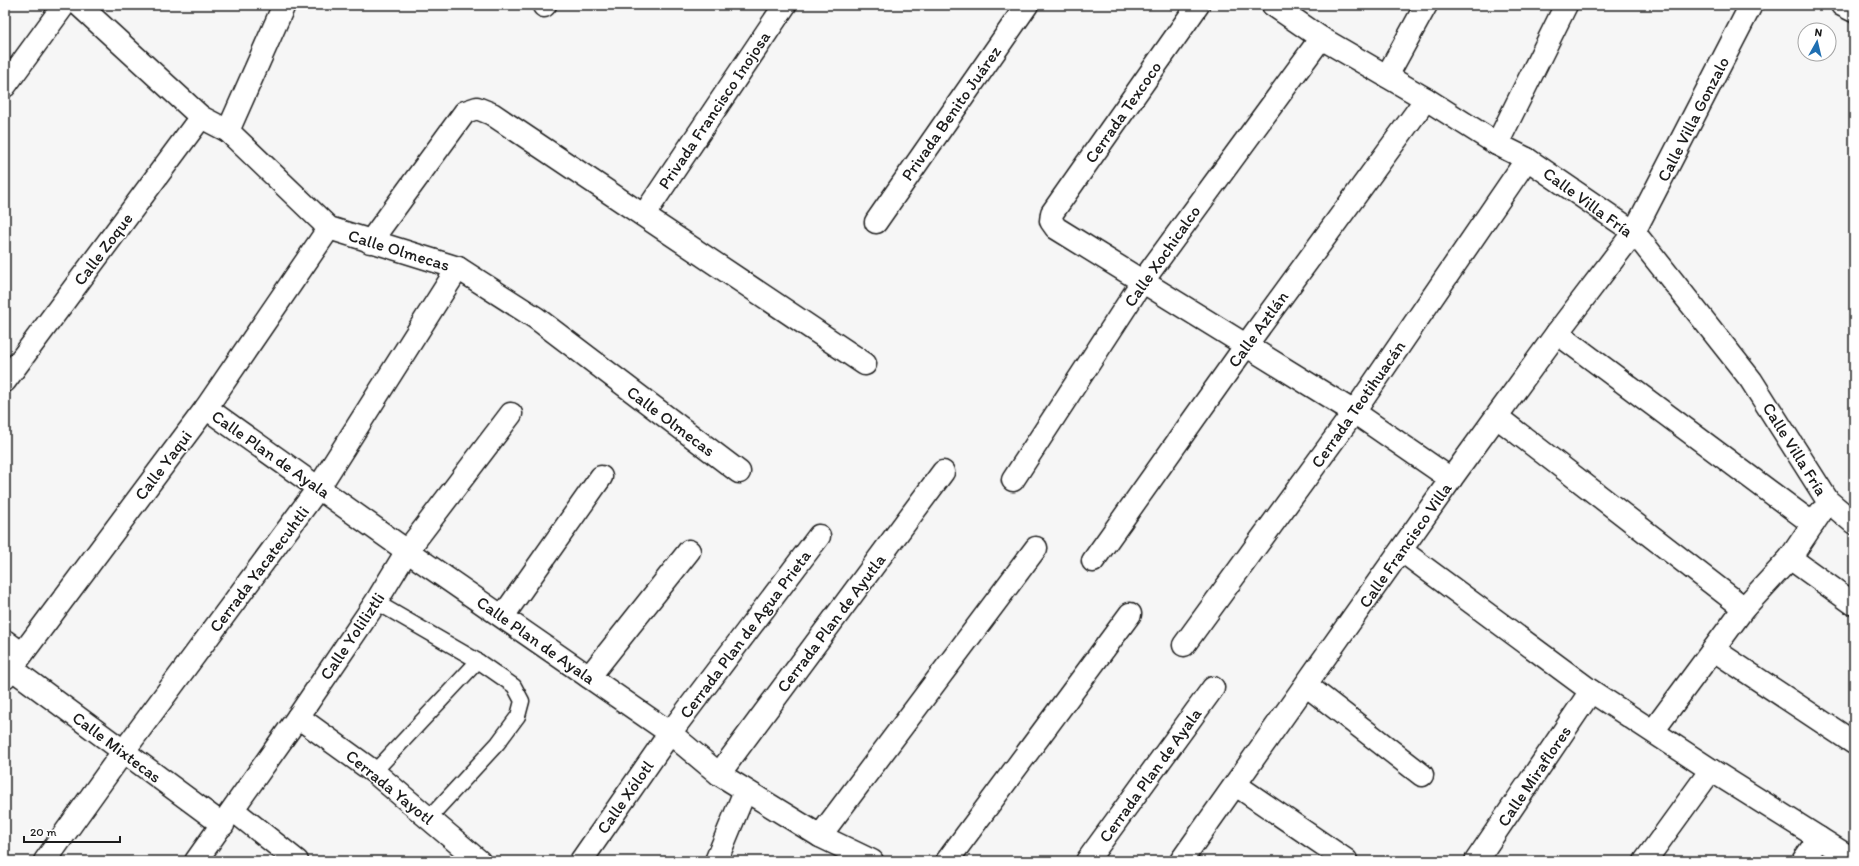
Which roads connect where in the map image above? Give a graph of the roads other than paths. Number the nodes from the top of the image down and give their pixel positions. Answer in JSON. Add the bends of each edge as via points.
{"nodes":[{"id":1,"x":64,"y":5,"type":"edge"},
{"id":2,"x":79,"y":5,"type":"edge"},
{"id":3,"x":284,"y":5,"type":"edge"},
{"id":4,"x":785,"y":5,"type":"edge"},
{"id":5,"x":1027,"y":5,"type":"edge"},
{"id":6,"x":1198,"y":5,"type":"edge"},
{"id":7,"x":1426,"y":5,"type":"edge"},
{"id":8,"x":1566,"y":5,"type":"edge"},
{"id":9,"x":1751,"y":5,"type":"edge"},
{"id":10,"x":1842,"y":5,"type":"edge"},
{"id":11,"x":1282,"y":7,"type":"edge"},
{"id":12,"x":1854,"y":10,"type":"edge"},
{"id":13,"x":1321,"y":38,"type":"junction"},
{"id":14,"x":1387,"y":76,"type":"junction"},
{"id":15,"x":5,"y":86,"type":"edge"},
{"id":16,"x":1426,"y":99,"type":"junction"},
{"id":17,"x":201,"y":117,"type":"junction"},
{"id":18,"x":228,"y":131,"type":"junction"},
{"id":19,"x":1497,"y":144,"type":"junction"},
{"id":20,"x":1527,"y":159,"type":"junction"},
{"id":21,"x":644,"y":215,"type":"junction"},
{"id":22,"x":876,"y":222,"type":"dead end"},
{"id":23,"x":329,"y":228,"type":"junction"},
{"id":24,"x":1634,"y":232,"type":"junction"},
{"id":25,"x":370,"y":242,"type":"junction"},
{"id":26,"x":458,"y":268,"type":"junction"},
{"id":27,"x":1142,"y":282,"type":"junction"},
{"id":28,"x":1557,"y":333,"type":"junction"},
{"id":29,"x":1247,"y":344,"type":"junction"},
{"id":30,"x":865,"y":364,"type":"dead end"},
{"id":31,"x":5,"y":381,"type":"edge"},
{"id":32,"x":206,"y":408,"type":"junction"},
{"id":33,"x":1354,"y":412,"type":"junction"},
{"id":34,"x":511,"y":414,"type":"dead end"},
{"id":35,"x":1497,"y":417,"type":"junction"},
{"id":36,"x":739,"y":472,"type":"dead end"},
{"id":37,"x":943,"y":472,"type":"dead end"},
{"id":38,"x":601,"y":477,"type":"dead end"},
{"id":39,"x":1451,"y":479,"type":"junction"},
{"id":40,"x":1013,"y":480,"type":"dead end"},
{"id":41,"x":319,"y":488,"type":"junction"},
{"id":42,"x":1828,"y":501,"type":"junction"},
{"id":43,"x":1854,"y":523,"type":"edge"},
{"id":44,"x":1813,"y":524,"type":"junction"},
{"id":45,"x":819,"y":536,"type":"dead end"},
{"id":46,"x":1036,"y":548,"type":"dead end"},
{"id":47,"x":1402,"y":550,"type":"junction"},
{"id":48,"x":407,"y":551,"type":"junction"},
{"id":49,"x":688,"y":551,"type":"dead end"},
{"id":50,"x":1790,"y":558,"type":"junction"},
{"id":51,"x":1093,"y":561,"type":"dead end"},
{"id":52,"x":376,"y":602,"type":"junction"},
{"id":53,"x":1854,"y":604,"type":"edge"},
{"id":54,"x":1744,"y":608,"type":"junction"},
{"id":55,"x":1130,"y":614,"type":"dead end"},
{"id":56,"x":503,"y":616,"type":"junction"},
{"id":57,"x":1184,"y":645,"type":"dead end"},
{"id":58,"x":1714,"y":650,"type":"junction"},
{"id":59,"x":11,"y":660,"type":"edge"},
{"id":60,"x":478,"y":661,"type":"junction"},
{"id":61,"x":589,"y":677,"type":"junction"},
{"id":62,"x":1306,"y":685,"type":"junction"},
{"id":63,"x":1213,"y":688,"type":"dead end"},
{"id":64,"x":1591,"y":691,"type":"junction"},
{"id":65,"x":298,"y":717,"type":"junction"},
{"id":66,"x":1653,"y":731,"type":"junction"},
{"id":67,"x":670,"y":733,"type":"junction"},
{"id":68,"x":1854,"y":743,"type":"edge"},
{"id":69,"x":123,"y":752,"type":"junction"},
{"id":70,"x":1710,"y":770,"type":"junction"},
{"id":71,"x":374,"y":772,"type":"junction"},
{"id":72,"x":719,"y":774,"type":"junction"},
{"id":73,"x":1422,"y":775,"type":"dead end"},
{"id":74,"x":1236,"y":785,"type":"junction"},
{"id":75,"x":745,"y":792,"type":"junction"},
{"id":76,"x":228,"y":818,"type":"junction"},
{"id":77,"x":429,"y":818,"type":"junction"},
{"id":78,"x":820,"y":836,"type":"junction"},
{"id":79,"x":1819,"y":838,"type":"junction"},
{"id":80,"x":1346,"y":860,"type":"dead end"},
{"id":81,"x":1854,"y":860,"type":"edge"},
{"id":82,"x":45,"y":861,"type":"edge"},
{"id":83,"x":196,"y":861,"type":"edge"},
{"id":84,"x":297,"y":861,"type":"edge"},
{"id":85,"x":480,"y":861,"type":"edge"},
{"id":86,"x":580,"y":861,"type":"edge"},
{"id":87,"x":716,"y":861,"type":"edge"},
{"id":88,"x":872,"y":861,"type":"edge"},
{"id":89,"x":947,"y":861,"type":"edge"},
{"id":90,"x":1087,"y":861,"type":"edge"},
{"id":91,"x":1181,"y":861,"type":"edge"},
{"id":92,"x":1476,"y":861,"type":"edge"},
{"id":93,"x":1645,"y":861,"type":"edge"},
{"id":94,"x":1803,"y":861,"type":"edge"}],
"edges":[{"from":1,"to":15,"type":"street"},
{"from":2,"to":17,"type":"street","name":"Calle Olmecas"},
{"from":3,"to":18,"type":"street"},
{"from":4,"to":21,"type":"street","name":"Privada Francisco Inojosa"},
{"from":5,"to":22,"type":"street","name":"Privada Benito Juárez"},
{"from":6,"to":27,"type":"street","name":"Cerrada Texcoco","via":[[1052,213],[1051,220],[1056,228]]},
{"from":7,"to":14,"type":"street"},
{"from":8,"to":19,"type":"street"},
{"from":9,"to":24,"type":"street","name":"Calle Villa Gonzalo"},
{"from":10,"to":12,"type":"street"},
{"from":11,"to":13,"type":"street","name":"Calle Villa Fría"},
{"from":13,"to":14,"type":"street","name":"Calle Villa Fría"},
{"from":13,"to":27,"type":"street","name":"Calle Xochicalco"},
{"from":14,"to":16,"type":"street","name":"Calle Villa Fría"},
{"from":16,"to":19,"type":"street","name":"Calle Villa Fría"},
{"from":16,"to":29,"type":"street","name":"Calle Aztlán"},
{"from":17,"to":18,"type":"street","name":"Calle Olmecas"},
{"from":17,"to":31,"type":"street","name":"Calle Zoque"},
{"from":18,"to":23,"type":"street","name":"Calle Olmecas"},
{"from":19,"to":20,"type":"street","name":"Calle Villa Fría"},
{"from":20,"to":24,"type":"street","name":"Calle Villa Fría"},
{"from":20,"to":33,"type":"street","name":"Cerrada Teotihuacán"},
{"from":21,"to":25,"type":"street","via":[[492,114],[477,108],[465,112]]},
{"from":21,"to":30,"type":"street"},
{"from":23,"to":25,"type":"street","name":"Calle Olmecas"},
{"from":23,"to":32,"type":"street","name":"Calle Yaqui"},
{"from":24,"to":28,"type":"street","name":"Calle Francisco Villa"},
{"from":24,"to":42,"type":"street","name":"Calle Villa Fría","via":[[1751,380]]},
{"from":25,"to":26,"type":"street","name":"Calle Olmecas"},
{"from":26,"to":36,"type":"street","name":"Calle Olmecas","via":[[536,318]]},
{"from":26,"to":41,"type":"street","name":"Cerrada Yacatecuhtli"},
{"from":27,"to":29,"type":"street"},
{"from":27,"to":40,"type":"street","name":"Calle Xochicalco"},
{"from":28,"to":35,"type":"street","name":"Calle Francisco Villa"},
{"from":28,"to":44,"type":"street"},
{"from":29,"to":33,"type":"street"},
{"from":29,"to":51,"type":"street","name":"Calle Aztlán"},
{"from":32,"to":41,"type":"street","name":"Calle Plan de Ayala"},
{"from":32,"to":59,"type":"street","name":"Calle Yaqui"},
{"from":33,"to":39,"type":"street"},
{"from":33,"to":57,"type":"street","name":"Cerrada Teotihuacán"},
{"from":34,"to":48,"type":"street","name":"Calle Yoliliztli"},
{"from":35,"to":39,"type":"street","name":"Calle Francisco Villa"},
{"from":35,"to":54,"type":"street"},
{"from":37,"to":72,"type":"street","name":"Cerrada Plan de Ayutla"},
{"from":38,"to":56,"type":"street"},
{"from":39,"to":47,"type":"street","name":"Calle Francisco Villa"},
{"from":41,"to":48,"type":"street","name":"Calle Plan de Ayala"},
{"from":41,"to":69,"type":"street","name":"Cerrada Yacatecuhtli"},
{"from":42,"to":43,"type":"street","name":"Calle Villa Fría"},
{"from":42,"to":44,"type":"street"},
{"from":44,"to":50,"type":"street"},
{"from":45,"to":67,"type":"street","name":"Cerrada Plan de Agua Prieta"},
{"from":46,"to":78,"type":"street"},
{"from":47,"to":62,"type":"street","name":"Calle Francisco Villa"},
{"from":47,"to":64,"type":"street"},
{"from":48,"to":52,"type":"street","name":"Calle Yoliliztli"},
{"from":48,"to":56,"type":"street","name":"Calle Plan de Ayala"},
{"from":49,"to":61,"type":"street"},
{"from":50,"to":53,"type":"street"},
{"from":50,"to":54,"type":"street"},
{"from":52,"to":60,"type":"lane"},
{"from":52,"to":65,"type":"street","name":"Calle Yoliliztli"},
{"from":54,"to":58,"type":"street"},
{"from":55,"to":89,"type":"street"},
{"from":56,"to":61,"type":"street","name":"Calle Plan de Ayala"},
{"from":58,"to":66,"type":"street"},
{"from":58,"to":68,"type":"street"},
{"from":59,"to":69,"type":"street","name":"Calle Mixtecas"},
{"from":60,"to":71,"type":"lane"},
{"from":60,"to":77,"type":"lane","via":[[514,686],[522,701],[518,716],[498,743]]},
{"from":61,"to":67,"type":"street","name":"Calle Plan de Ayala"},
{"from":62,"to":73,"type":"street"},
{"from":62,"to":74,"type":"street","name":"Calle Francisco Villa"},
{"from":63,"to":90,"type":"street","name":"Cerrada Plan de Ayala"},
{"from":64,"to":66,"type":"street"},
{"from":64,"to":92,"type":"street","name":"Calle Miraflores"},
{"from":65,"to":71,"type":"street","name":"Cerrada Yayotl"},
{"from":65,"to":76,"type":"street","name":"Calle Yoliliztli"},
{"from":66,"to":70,"type":"street"},
{"from":67,"to":72,"type":"street","name":"Calle Plan de Ayala"},
{"from":67,"to":86,"type":"street","name":"Calle Xólotl"},
{"from":69,"to":76,"type":"street","name":"Calle Mixtecas"},
{"from":69,"to":82,"type":"street","name":"Cerrada Yacatecuhtli"},
{"from":70,"to":79,"type":"street"},
{"from":70,"to":93,"type":"street"},
{"from":71,"to":77,"type":"street","name":"Cerrada Yayotl"},
{"from":72,"to":75,"type":"street","name":"Calle Plan de Ayala"},
{"from":74,"to":80,"type":"street"},
{"from":74,"to":91,"type":"street","name":"Calle Francisco Villa"},
{"from":75,"to":78,"type":"street","name":"Calle Plan de Ayala"},
{"from":75,"to":87,"type":"street"},
{"from":76,"to":83,"type":"street","name":"Calle Yoliliztli"},
{"from":76,"to":84,"type":"street","name":"Calle Mixtecas"},
{"from":77,"to":85,"type":"street","name":"Cerrada Yayotl"},
{"from":78,"to":88,"type":"street","name":"Calle Plan de Ayala"},
{"from":79,"to":81,"type":"street"},
{"from":79,"to":94,"type":"street"}]}
